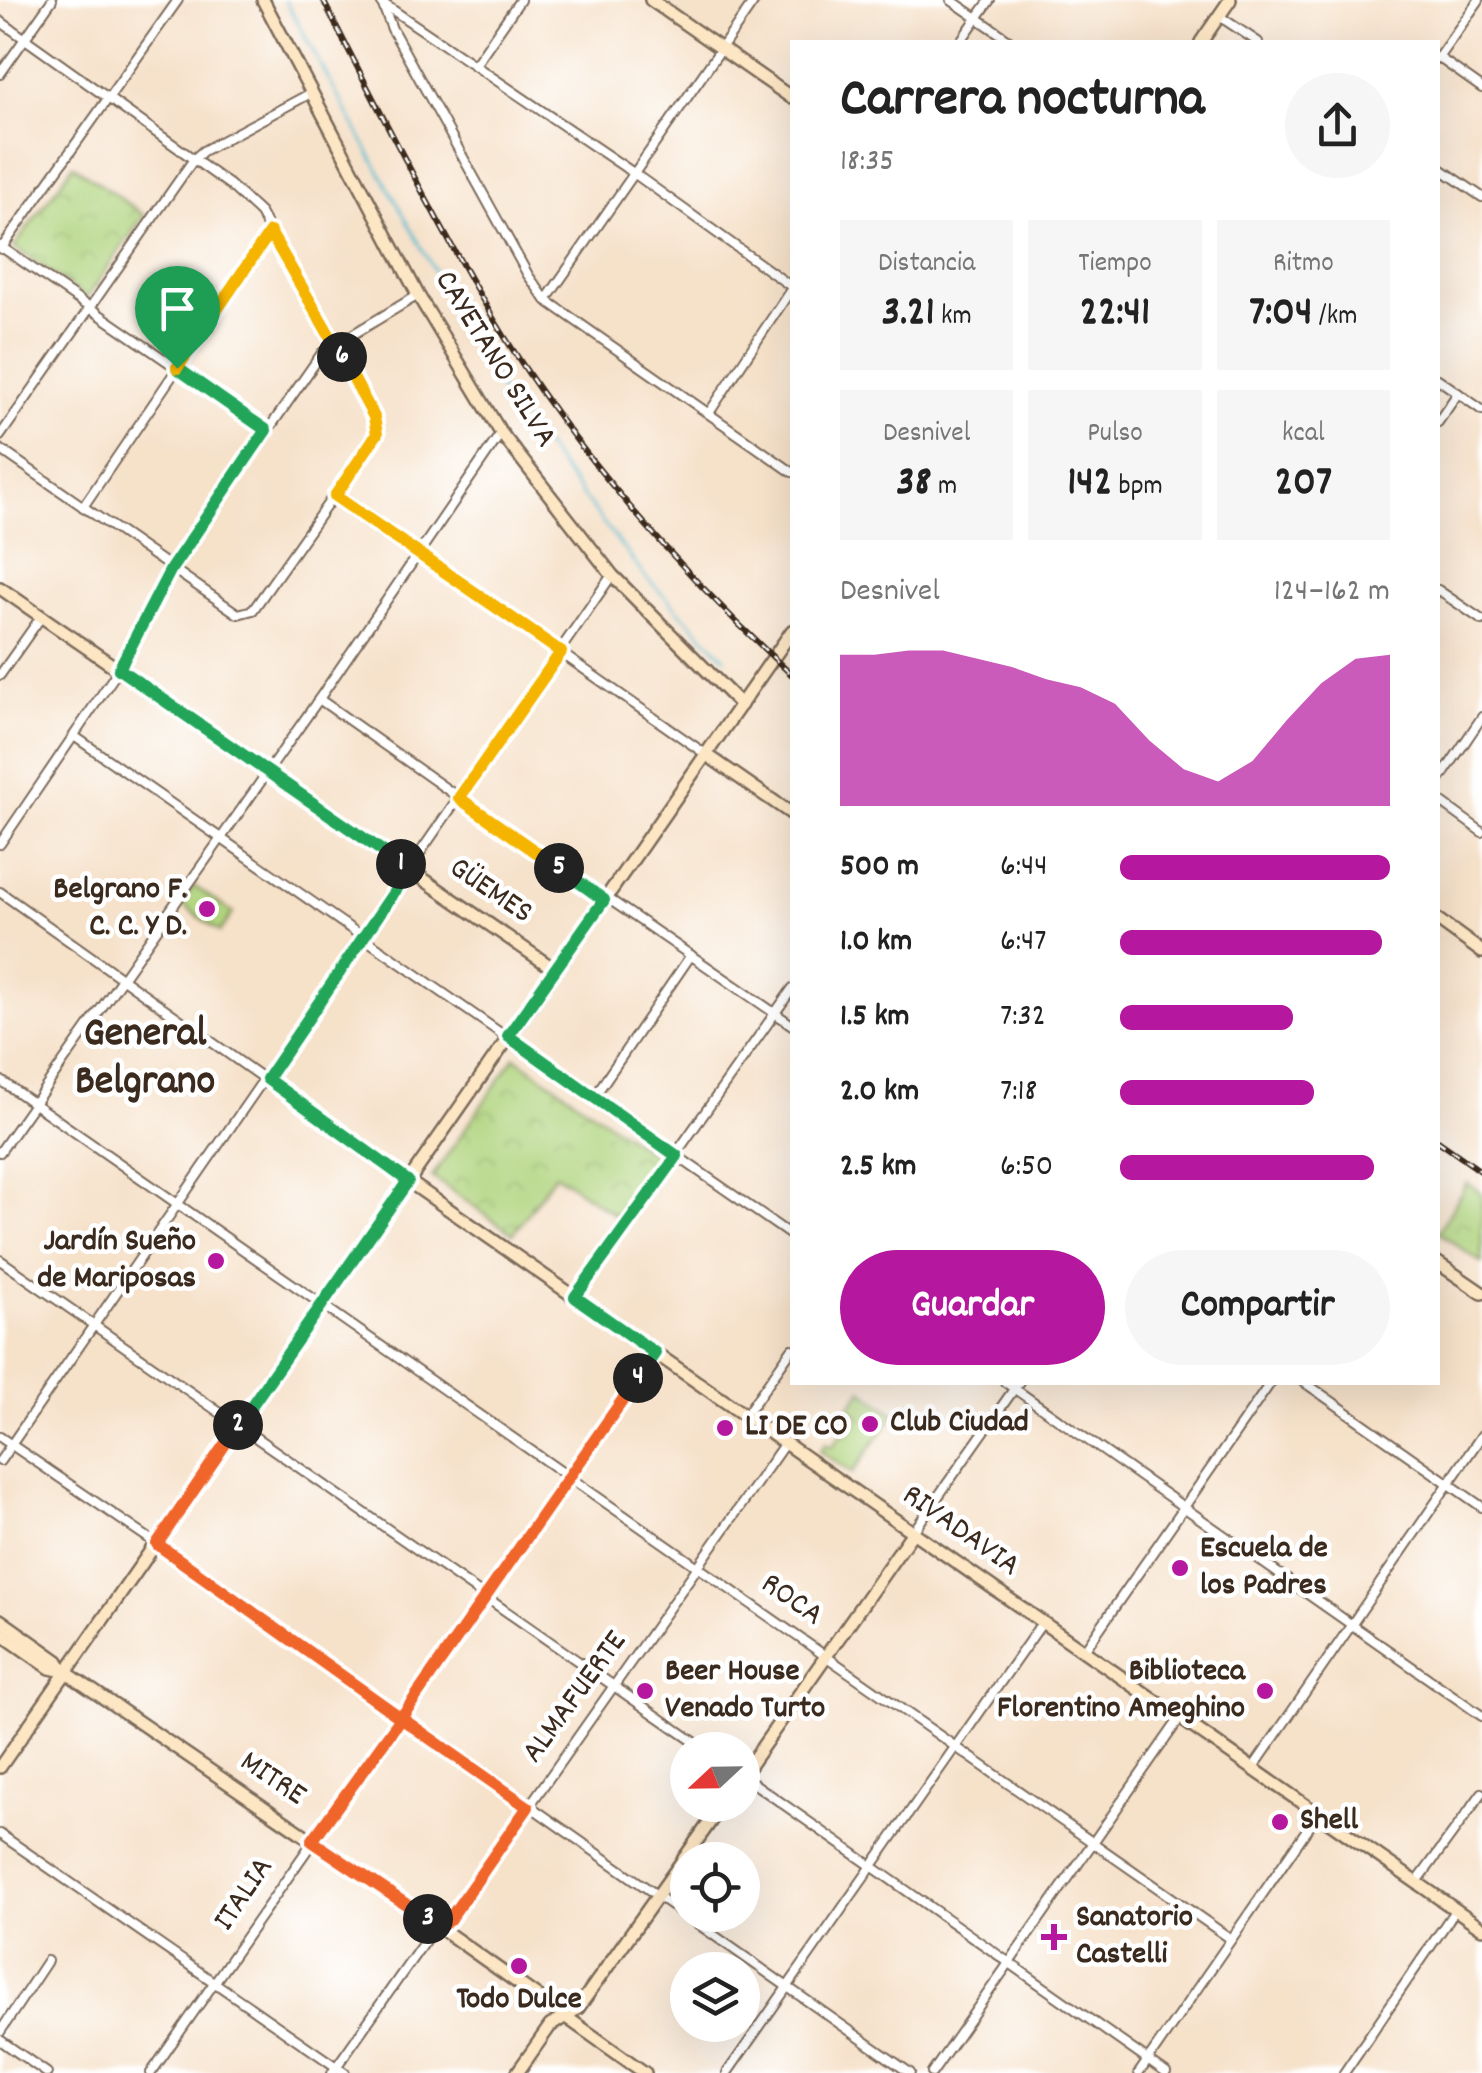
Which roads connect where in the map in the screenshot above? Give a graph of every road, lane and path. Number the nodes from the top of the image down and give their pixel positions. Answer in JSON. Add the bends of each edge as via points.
{"nodes":[{"id":1,"x":52,"y":0,"type":"edge"},
{"id":2,"x":178,"y":0,"type":"edge"},
{"id":3,"x":263,"y":0,"type":"edge"},
{"id":4,"x":520,"y":0,"type":"edge"},
{"id":5,"x":650,"y":0,"type":"edge"},
{"id":6,"x":756,"y":0,"type":"edge"},
{"id":7,"x":951,"y":0,"type":"edge"},
{"id":8,"x":990,"y":0,"type":"edge"},
{"id":9,"x":1230,"y":0,"type":"edge"},
{"id":10,"x":1479,"y":0,"type":"edge"},
{"id":11,"x":381,"y":1,"type":"edge"},
{"id":12,"x":1219,"y":16,"type":"junction"},
{"id":13,"x":977,"y":18,"type":"junction"},
{"id":14,"x":0,"y":20,"type":"edge"},
{"id":15,"x":25,"y":39,"type":"junction"},
{"id":16,"x":961,"y":40,"type":"edge"},
{"id":17,"x":1009,"y":40,"type":"edge"},
{"id":18,"x":1201,"y":40,"type":"edge"},
{"id":19,"x":1255,"y":40,"type":"edge"},
{"id":20,"x":722,"y":48,"type":"junction"},
{"id":21,"x":1440,"y":55,"type":"edge"},
{"id":22,"x":1440,"y":59,"type":"edge"},
{"id":23,"x":475,"y":65,"type":"junction"},
{"id":24,"x":0,"y":74,"type":"edge"},
{"id":25,"x":1482,"y":88,"type":"edge"},
{"id":26,"x":311,"y":93,"type":"junction"},
{"id":27,"x":790,"y":97,"type":"edge"},
{"id":28,"x":109,"y":98,"type":"junction"},
{"id":29,"x":194,"y":160,"type":"junction"},
{"id":30,"x":1440,"y":167,"type":"edge"},
{"id":31,"x":635,"y":174,"type":"junction"},
{"id":32,"x":1482,"y":197,"type":"edge"},
{"id":33,"x":270,"y":232,"type":"junction"},
{"id":34,"x":1,"y":248,"type":"edge"},
{"id":35,"x":790,"y":287,"type":"edge"},
{"id":36,"x":790,"y":291,"type":"edge"},
{"id":37,"x":418,"y":295,"type":"junction"},
{"id":38,"x":546,"y":300,"type":"junction"},
{"id":39,"x":90,"y":308,"type":"junction"},
{"id":40,"x":335,"y":345,"type":"junction"},
{"id":41,"x":177,"y":368,"type":"junction"},
{"id":42,"x":1440,"y":380,"type":"edge"},
{"id":43,"x":1458,"y":393,"type":"junction"},
{"id":44,"x":1482,"y":410,"type":"edge"},
{"id":45,"x":709,"y":413,"type":"junction"},
{"id":46,"x":1440,"y":419,"type":"edge"},
{"id":47,"x":266,"y":430,"type":"junction"},
{"id":48,"x":500,"y":433,"type":"junction"},
{"id":49,"x":0,"y":436,"type":"edge"},
{"id":50,"x":0,"y":449,"type":"edge"},
{"id":51,"x":790,"y":471,"type":"edge"},
{"id":52,"x":335,"y":496,"type":"junction"},
{"id":53,"x":83,"y":507,"type":"junction"},
{"id":54,"x":419,"y":555,"type":"junction"},
{"id":55,"x":171,"y":569,"type":"junction"},
{"id":56,"x":612,"y":575,"type":"junction"},
{"id":57,"x":0,"y":588,"type":"edge"},
{"id":58,"x":1440,"y":591,"type":"edge"},
{"id":59,"x":41,"y":616,"type":"junction"},
{"id":60,"x":1482,"y":620,"type":"edge"},
{"id":61,"x":790,"y":636,"type":"edge"},
{"id":62,"x":561,"y":652,"type":"junction"},
{"id":63,"x":119,"y":669,"type":"junction"},
{"id":64,"x":0,"y":676,"type":"edge"},
{"id":65,"x":319,"y":700,"type":"junction"},
{"id":66,"x":741,"y":705,"type":"junction"},
{"id":67,"x":1482,"y":717,"type":"edge"},
{"id":68,"x":74,"y":736,"type":"junction"},
{"id":69,"x":707,"y":755,"type":"junction"},
{"id":70,"x":268,"y":772,"type":"junction"},
{"id":71,"x":1440,"y":779,"type":"edge"},
{"id":72,"x":459,"y":798,"type":"junction"},
{"id":73,"x":1440,"y":801,"type":"edge"},
{"id":74,"x":790,"y":813,"type":"edge"},
{"id":75,"x":1482,"y":832,"type":"edge"},
{"id":76,"x":222,"y":837,"type":"junction"},
{"id":77,"x":0,"y":844,"type":"edge"},
{"id":78,"x":409,"y":870,"type":"junction"},
{"id":79,"x":0,"y":892,"type":"edge"},
{"id":80,"x":605,"y":899,"type":"junction"},
{"id":81,"x":1440,"y":921,"type":"edge"},
{"id":82,"x":364,"y":936,"type":"junction"},
{"id":83,"x":1482,"y":952,"type":"edge"},
{"id":84,"x":691,"y":955,"type":"junction"},
{"id":85,"x":554,"y":969,"type":"junction"},
{"id":86,"x":124,"y":978,"type":"junction"},
{"id":87,"x":790,"y":992,"type":"edge"},
{"id":88,"x":776,"y":1014,"type":"junction"},
{"id":89,"x":790,"y":1024,"type":"edge"},
{"id":90,"x":508,"y":1036,"type":"junction"},
{"id":91,"x":267,"y":1079,"type":"junction"},
{"id":92,"x":0,"y":1080,"type":"edge"},
{"id":93,"x":594,"y":1097,"type":"junction"},
{"id":94,"x":34,"y":1103,"type":"junction"},
{"id":95,"x":0,"y":1152,"type":"edge"},
{"id":96,"x":677,"y":1156,"type":"junction"},
{"id":97,"x":408,"y":1181,"type":"junction"},
{"id":98,"x":179,"y":1204,"type":"junction"},
{"id":99,"x":790,"y":1235,"type":"edge"},
{"id":100,"x":0,"y":1260,"type":"edge"},
{"id":101,"x":1440,"y":1264,"type":"edge"},
{"id":102,"x":1482,"y":1293,"type":"edge"},
{"id":103,"x":575,"y":1297,"type":"junction"},
{"id":104,"x":323,"y":1303,"type":"junction"},
{"id":105,"x":94,"y":1325,"type":"junction"},
{"id":106,"x":655,"y":1353,"type":"junction"},
{"id":107,"x":790,"y":1353,"type":"edge"},
{"id":108,"x":1268,"y":1385,"type":"edge"},
{"id":109,"x":1308,"y":1385,"type":"edge"},
{"id":110,"x":1017,"y":1386,"type":"edge"},
{"id":111,"x":746,"y":1416,"type":"junction"},
{"id":112,"x":239,"y":1424,"type":"junction"},
{"id":113,"x":1482,"y":1435,"type":"edge"},
{"id":114,"x":0,"y":1438,"type":"edge"},
{"id":115,"x":785,"y":1443,"type":"junction"},
{"id":116,"x":12,"y":1445,"type":"junction"},
{"id":117,"x":0,"y":1461,"type":"edge"},
{"id":118,"x":569,"y":1476,"type":"junction"},
{"id":119,"x":1449,"y":1484,"type":"junction"},
{"id":120,"x":1482,"y":1507,"type":"edge"},
{"id":121,"x":1184,"y":1508,"type":"junction"},
{"id":122,"x":913,"y":1532,"type":"junction"},
{"id":123,"x":157,"y":1544,"type":"junction"},
{"id":124,"x":698,"y":1568,"type":"junction"},
{"id":125,"x":486,"y":1597,"type":"junction"},
{"id":126,"x":0,"y":1620,"type":"edge"},
{"id":127,"x":1042,"y":1622,"type":"junction"},
{"id":128,"x":1353,"y":1624,"type":"junction"},
{"id":129,"x":0,"y":1633,"type":"edge"},
{"id":130,"x":1084,"y":1651,"type":"junction"},
{"id":131,"x":826,"y":1656,"type":"junction"},
{"id":132,"x":64,"y":1672,"type":"junction"},
{"id":133,"x":615,"y":1688,"type":"junction"},
{"id":134,"x":1482,"y":1716,"type":"edge"},
{"id":135,"x":401,"y":1718,"type":"junction"},
{"id":136,"x":1180,"y":1718,"type":"junction"},
{"id":137,"x":680,"y":1732,"type":"edge"},
{"id":138,"x":953,"y":1746,"type":"junction"},
{"id":139,"x":760,"y":1751,"type":"edge"},
{"id":140,"x":0,"y":1767,"type":"edge"},
{"id":141,"x":1252,"y":1768,"type":"junction"},
{"id":142,"x":760,"y":1787,"type":"edge"},
{"id":143,"x":1482,"y":1793,"type":"edge"},
{"id":144,"x":528,"y":1807,"type":"junction"},
{"id":145,"x":1317,"y":1815,"type":"junction"},
{"id":146,"x":710,"y":1822,"type":"edge"},
{"id":147,"x":0,"y":1834,"type":"edge"},
{"id":148,"x":312,"y":1841,"type":"junction"},
{"id":149,"x":1094,"y":1842,"type":"junction"},
{"id":150,"x":870,"y":1866,"type":"junction"},
{"id":151,"x":1416,"y":1882,"type":"junction"},
{"id":152,"x":657,"y":1898,"type":"junction"},
{"id":153,"x":1456,"y":1909,"type":"junction"},
{"id":154,"x":440,"y":1927,"type":"junction"},
{"id":155,"x":1482,"y":1928,"type":"edge"},
{"id":156,"x":1231,"y":1939,"type":"junction"},
{"id":157,"x":47,"y":1962,"type":"dead end"},
{"id":158,"x":1010,"y":1962,"type":"junction"},
{"id":159,"x":215,"y":1982,"type":"junction"},
{"id":160,"x":788,"y":1986,"type":"junction"},
{"id":161,"x":565,"y":2017,"type":"junction"},
{"id":162,"x":0,"y":2032,"type":"edge"},
{"id":163,"x":0,"y":2040,"type":"edge"},
{"id":164,"x":1147,"y":2060,"type":"junction"},
{"id":165,"x":334,"y":2070,"type":"edge"},
{"id":166,"x":47,"y":2073,"type":"edge"},
{"id":167,"x":151,"y":2073,"type":"edge"},
{"id":168,"x":345,"y":2073,"type":"edge"},
{"id":169,"x":517,"y":2073,"type":"edge"},
{"id":170,"x":645,"y":2073,"type":"edge"},
{"id":171,"x":727,"y":2073,"type":"edge"},
{"id":172,"x":910,"y":2073,"type":"edge"},
{"id":173,"x":932,"y":2073,"type":"edge"},
{"id":174,"x":1138,"y":2073,"type":"edge"},
{"id":175,"x":1166,"y":2073,"type":"edge"},
{"id":176,"x":1344,"y":2073,"type":"edge"}],
"edges":[{"from":1,"to":15,"type":"street"},
{"from":2,"to":28,"type":"street"},
{"from":3,"to":26,"type":"street","name":"CAYETANO SILVA"},
{"from":4,"to":23,"type":"street"},
{"from":5,"to":20,"type":"street"},
{"from":6,"to":20,"type":"street"},
{"from":7,"to":13,"type":"street"},
{"from":8,"to":13,"type":"street"},
{"from":9,"to":12,"type":"street"},
{"from":10,"to":21,"type":"street"},
{"from":11,"to":23,"type":"street"},
{"from":11,"to":38,"type":"street"},
{"from":12,"to":18,"type":"street"},
{"from":12,"to":19,"type":"street"},
{"from":13,"to":16,"type":"street"},
{"from":13,"to":17,"type":"street"},
{"from":14,"to":15,"type":"street"},
{"from":15,"to":24,"type":"street"},
{"from":15,"to":28,"type":"street"},
{"from":20,"to":27,"type":"street"},
{"from":20,"to":31,"type":"street"},
{"from":22,"to":25,"type":"street"},
{"from":23,"to":31,"type":"street"},
{"from":26,"to":29,"type":"street"},
{"from":26,"to":37,"type":"street","name":"CAYETANO SILVA"},
{"from":28,"to":29,"type":"street"},
{"from":28,"to":34,"type":"street"},
{"from":29,"to":33,"type":"street","via":[[244,198]]},
{"from":29,"to":39,"type":"street"},
{"from":30,"to":32,"type":"street"},
{"from":31,"to":35,"type":"street"},
{"from":31,"to":38,"type":"street"},
{"from":33,"to":40,"type":"street"},
{"from":33,"to":41,"type":"street"},
{"from":34,"to":39,"type":"street"},
{"from":36,"to":45,"type":"street"},
{"from":37,"to":40,"type":"street"},
{"from":37,"to":48,"type":"street","name":"CAYETANO SILVA"},
{"from":38,"to":45,"type":"street"},
{"from":39,"to":41,"type":"street"},
{"from":39,"to":49,"type":"street"},
{"from":40,"to":47,"type":"street","via":[[322,353]]},
{"from":40,"to":52,"type":"street","via":[[377,434]]},
{"from":41,"to":47,"type":"street"},
{"from":41,"to":53,"type":"street"},
{"from":42,"to":43,"type":"street"},
{"from":43,"to":44,"type":"street"},
{"from":43,"to":46,"type":"street"},
{"from":45,"to":51,"type":"street"},
{"from":47,"to":55,"type":"street"},
{"from":48,"to":54,"type":"street"},
{"from":48,"to":56,"type":"street","name":"CAYETANO SILVA"},
{"from":50,"to":53,"type":"street"},
{"from":52,"to":54,"type":"street"},
{"from":52,"to":55,"type":"street","via":[[253,610],[238,614]]},
{"from":53,"to":55,"type":"street"},
{"from":54,"to":62,"type":"street"},
{"from":54,"to":65,"type":"street"},
{"from":55,"to":63,"type":"street"},
{"from":56,"to":62,"type":"street"},
{"from":56,"to":66,"type":"street","name":"CAYETANO SILVA"},
{"from":57,"to":59,"type":"street","name":"GÜEMES"},
{"from":58,"to":60,"type":"street"},
{"from":59,"to":63,"type":"street","name":"GÜEMES"},
{"from":59,"to":64,"type":"street"},
{"from":61,"to":66,"type":"street"},
{"from":62,"to":69,"type":"street"},
{"from":62,"to":72,"type":"street"},
{"from":63,"to":68,"type":"street"},
{"from":63,"to":70,"type":"street","name":"GÜEMES"},
{"from":65,"to":70,"type":"street"},
{"from":65,"to":72,"type":"street"},
{"from":66,"to":69,"type":"street"},
{"from":67,"to":71,"type":"street"},
{"from":68,"to":76,"type":"street"},
{"from":68,"to":77,"type":"street"},
{"from":69,"to":74,"type":"street"},
{"from":69,"to":80,"type":"street"},
{"from":70,"to":76,"type":"street"},
{"from":70,"to":78,"type":"street","name":"GÜEMES"},
{"from":72,"to":78,"type":"street"},
{"from":72,"to":80,"type":"street"},
{"from":73,"to":75,"type":"street"},
{"from":76,"to":82,"type":"street"},
{"from":76,"to":86,"type":"street"},
{"from":78,"to":82,"type":"street"},
{"from":78,"to":85,"type":"street","name":"GÜEMES"},
{"from":79,"to":86,"type":"street"},
{"from":80,"to":84,"type":"street"},
{"from":80,"to":85,"type":"street"},
{"from":81,"to":83,"type":"street"},
{"from":82,"to":90,"type":"street"},
{"from":82,"to":91,"type":"street"},
{"from":84,"to":88,"type":"street"},
{"from":84,"to":93,"type":"street"},
{"from":85,"to":90,"type":"street"},
{"from":86,"to":91,"type":"street"},
{"from":86,"to":94,"type":"street"},
{"from":87,"to":88,"type":"street"},
{"from":88,"to":89,"type":"street"},
{"from":88,"to":96,"type":"street"},
{"from":90,"to":93,"type":"street"},
{"from":90,"to":97,"type":"street"},
{"from":91,"to":97,"type":"street"},
{"from":91,"to":98,"type":"street"},
{"from":92,"to":94,"type":"street","name":"ROCA"},
{"from":93,"to":96,"type":"street"},
{"from":94,"to":95,"type":"street"},
{"from":94,"to":98,"type":"street","name":"ROCA"},
{"from":96,"to":99,"type":"street"},
{"from":96,"to":103,"type":"street"},
{"from":97,"to":103,"type":"street","name":"RIVADAVIA"},
{"from":97,"to":104,"type":"street"},
{"from":98,"to":104,"type":"street","name":"ROCA"},
{"from":98,"to":105,"type":"street"},
{"from":100,"to":105,"type":"street"},
{"from":101,"to":102,"type":"street"},
{"from":103,"to":106,"type":"street","name":"RIVADAVIA"},
{"from":104,"to":112,"type":"street"},
{"from":104,"to":118,"type":"street","name":"ROCA"},
{"from":105,"to":112,"type":"street"},
{"from":105,"to":116,"type":"street"},
{"from":106,"to":111,"type":"street","name":"RIVADAVIA"},
{"from":106,"to":118,"type":"street","name":"ITALIA"},
{"from":107,"to":111,"type":"street"},
{"from":108,"to":121,"type":"street"},
{"from":109,"to":119,"type":"street"},
{"from":110,"to":121,"type":"street"},
{"from":110,"to":122,"type":"street"},
{"from":111,"to":115,"type":"street","name":"RIVADAVIA"},
{"from":112,"to":123,"type":"street"},
{"from":112,"to":125,"type":"street"},
{"from":113,"to":119,"type":"street"},
{"from":114,"to":116,"type":"street"},
{"from":115,"to":122,"type":"street","name":"RIVADAVIA"},
{"from":115,"to":124,"type":"street","name":"ALMAFUERTE"},
{"from":116,"to":117,"type":"street"},
{"from":116,"to":123,"type":"street"},
{"from":118,"to":124,"type":"street","name":"ROCA"},
{"from":118,"to":125,"type":"street","name":"ITALIA"},
{"from":119,"to":120,"type":"street"},
{"from":119,"to":128,"type":"street"},
{"from":121,"to":128,"type":"street"},
{"from":121,"to":130,"type":"street"},
{"from":122,"to":127,"type":"street","name":"RIVADAVIA"},
{"from":122,"to":131,"type":"street"},
{"from":123,"to":132,"type":"street"},
{"from":123,"to":135,"type":"street"},
{"from":124,"to":131,"type":"street","name":"ROCA"},
{"from":124,"to":133,"type":"street","name":"ALMAFUERTE"},
{"from":125,"to":133,"type":"street"},
{"from":125,"to":135,"type":"street","name":"ITALIA"},
{"from":126,"to":132,"type":"street"},
{"from":127,"to":130,"type":"street","name":"RIVADAVIA"},
{"from":127,"to":138,"type":"street"},
{"from":128,"to":134,"type":"street"},
{"from":128,"to":141,"type":"street"},
{"from":129,"to":132,"type":"street"},
{"from":130,"to":136,"type":"street","name":"RIVADAVIA"},
{"from":131,"to":138,"type":"street","name":"ROCA"},
{"from":131,"to":139,"type":"street"},
{"from":132,"to":140,"type":"street"},
{"from":132,"to":148,"type":"street","name":"MITRE"},
{"from":133,"to":137,"type":"street"},
{"from":133,"to":144,"type":"street","name":"ALMAFUERTE"},
{"from":135,"to":144,"type":"street"},
{"from":135,"to":148,"type":"street","name":"ITALIA"},
{"from":136,"to":141,"type":"street","name":"RIVADAVIA"},
{"from":136,"to":149,"type":"street"},
{"from":138,"to":149,"type":"street","name":"ROCA"},
{"from":138,"to":150,"type":"street"},
{"from":141,"to":145,"type":"street","name":"RIVADAVIA"},
{"from":142,"to":150,"type":"street"},
{"from":143,"to":151,"type":"street"},
{"from":144,"to":152,"type":"street"},
{"from":144,"to":154,"type":"street","name":"ALMAFUERTE"},
{"from":145,"to":151,"type":"street","name":"RIVADAVIA"},
{"from":145,"to":156,"type":"street"},
{"from":146,"to":152,"type":"street"},
{"from":147,"to":159,"type":"street"},
{"from":148,"to":154,"type":"street","name":"MITRE"},
{"from":148,"to":159,"type":"street","name":"ITALIA"},
{"from":149,"to":156,"type":"street","name":"ROCA"},
{"from":149,"to":158,"type":"street"},
{"from":150,"to":158,"type":"street"},
{"from":150,"to":160,"type":"street"},
{"from":151,"to":153,"type":"street","name":"RIVADAVIA"},
{"from":152,"to":160,"type":"street"},
{"from":152,"to":161,"type":"street"},
{"from":153,"to":155,"type":"street","name":"RIVADAVIA"},
{"from":153,"to":176,"type":"street"},
{"from":154,"to":161,"type":"street","name":"MITRE"},
{"from":154,"to":165,"type":"street","name":"ALMAFUERTE"},
{"from":156,"to":164,"type":"street"},
{"from":157,"to":162,"type":"street"},
{"from":158,"to":164,"type":"street"},
{"from":158,"to":173,"type":"street"},
{"from":159,"to":165,"type":"street"},
{"from":159,"to":167,"type":"street","name":"ITALIA"},
{"from":160,"to":171,"type":"street"},
{"from":160,"to":172,"type":"street"},
{"from":161,"to":169,"type":"street","via":[[550,2026]]},
{"from":161,"to":170,"type":"street","name":"MITRE"},
{"from":163,"to":166,"type":"street"},
{"from":164,"to":174,"type":"street"},
{"from":164,"to":175,"type":"street"},
{"from":165,"to":168,"type":"street"}]}
